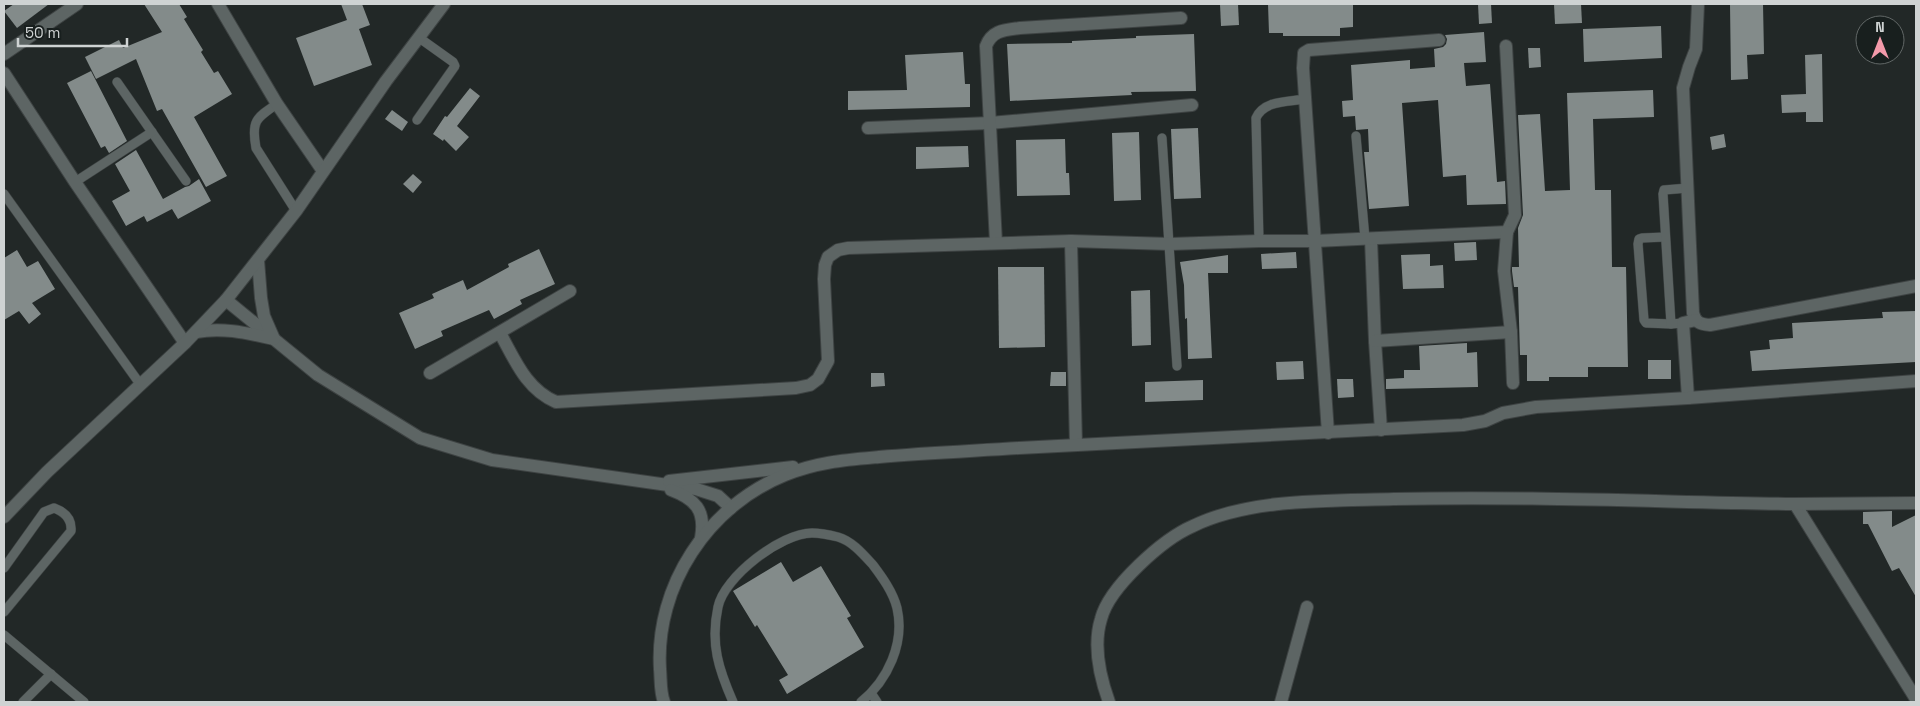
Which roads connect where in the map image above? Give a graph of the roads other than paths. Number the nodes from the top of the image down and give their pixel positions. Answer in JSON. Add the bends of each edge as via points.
{"nodes":[{"id":1,"x":78,"y":4,"type":"edge"},
{"id":2,"x":218,"y":4,"type":"edge"},
{"id":3,"x":444,"y":4,"type":"edge"},
{"id":4,"x":1698,"y":4,"type":"edge"},
{"id":5,"x":1181,"y":18,"type":"dead end"},
{"id":6,"x":418,"y":37,"type":"junction"},
{"id":7,"x":1439,"y":40,"type":"dead end"},
{"id":8,"x":1506,"y":46,"type":"dead end"},
{"id":9,"x":4,"y":54,"type":"edge"},
{"id":10,"x":4,"y":73,"type":"edge"},
{"id":11,"x":117,"y":82,"type":"dead end"},
{"id":12,"x":1305,"y":99,"type":"junction"},
{"id":13,"x":277,"y":104,"type":"junction"},
{"id":14,"x":1192,"y":105,"type":"dead end"},
{"id":15,"x":417,"y":120,"type":"dead end"},
{"id":16,"x":990,"y":123,"type":"junction"},
{"id":17,"x":868,"y":128,"type":"dead end"},
{"id":18,"x":152,"y":132,"type":"junction"},
{"id":19,"x":1356,"y":136,"type":"dead end"},
{"id":20,"x":1162,"y":138,"type":"dead end"},
{"id":21,"x":323,"y":171,"type":"junction"},
{"id":22,"x":75,"y":182,"type":"junction"},
{"id":23,"x":186,"y":182,"type":"dead end"},
{"id":24,"x":1688,"y":188,"type":"junction"},
{"id":25,"x":4,"y":194,"type":"edge"},
{"id":26,"x":296,"y":211,"type":"junction"},
{"id":27,"x":1507,"y":232,"type":"junction"},
{"id":28,"x":1666,"y":237,"type":"junction"},
{"id":29,"x":1368,"y":239,"type":"junction"},
{"id":30,"x":1071,"y":241,"type":"junction"},
{"id":31,"x":1259,"y":241,"type":"junction"},
{"id":32,"x":1316,"y":241,"type":"junction"},
{"id":33,"x":996,"y":243,"type":"junction"},
{"id":34,"x":1170,"y":244,"type":"junction"},
{"id":35,"x":258,"y":260,"type":"junction"},
{"id":36,"x":1916,"y":286,"type":"edge"},
{"id":37,"x":570,"y":292,"type":"dead end"},
{"id":38,"x":226,"y":300,"type":"junction"},
{"id":39,"x":1683,"y":323,"type":"junction"},
{"id":40,"x":196,"y":332,"type":"junction"},
{"id":41,"x":1511,"y":332,"type":"junction"},
{"id":42,"x":500,"y":333,"type":"junction"},
{"id":43,"x":274,"y":339,"type":"junction"},
{"id":44,"x":1375,"y":341,"type":"junction"},
{"id":45,"x":185,"y":344,"type":"junction"},
{"id":46,"x":1177,"y":366,"type":"dead end"},
{"id":47,"x":430,"y":373,"type":"dead end"},
{"id":48,"x":1916,"y":381,"type":"edge"},
{"id":49,"x":1514,"y":383,"type":"dead end"},
{"id":50,"x":140,"y":384,"type":"junction"},
{"id":51,"x":1688,"y":398,"type":"junction"},
{"id":52,"x":1382,"y":430,"type":"junction"},
{"id":53,"x":1328,"y":433,"type":"junction"},
{"id":54,"x":1076,"y":445,"type":"junction"},
{"id":55,"x":818,"y":463,"type":"junction"},
{"id":56,"x":653,"y":482,"type":"junction"},
{"id":57,"x":1916,"y":502,"type":"edge"},
{"id":58,"x":1795,"y":504,"type":"junction"},
{"id":59,"x":731,"y":508,"type":"junction"},
{"id":60,"x":4,"y":517,"type":"edge"},
{"id":61,"x":700,"y":538,"type":"junction"},
{"id":62,"x":4,"y":568,"type":"edge"},
{"id":63,"x":1307,"y":607,"type":"dead end"},
{"id":64,"x":4,"y":612,"type":"edge"},
{"id":65,"x":4,"y":635,"type":"edge"},
{"id":66,"x":51,"y":674,"type":"junction"},
{"id":67,"x":871,"y":692,"type":"junction"},
{"id":68,"x":1915,"y":692,"type":"edge"},
{"id":69,"x":23,"y":702,"type":"edge"},
{"id":70,"x":84,"y":702,"type":"edge"},
{"id":71,"x":664,"y":702,"type":"edge"},
{"id":72,"x":733,"y":702,"type":"edge"},
{"id":73,"x":861,"y":702,"type":"edge"},
{"id":74,"x":877,"y":702,"type":"edge"},
{"id":75,"x":1109,"y":702,"type":"edge"},
{"id":76,"x":1281,"y":702,"type":"edge"}],
"edges":[{"from":1,"to":9,"type":"street"},
{"from":2,"to":13,"type":"street"},
{"from":3,"to":6,"type":"street"},
{"from":4,"to":24,"type":"street","via":[[1696,49],[1683,88]]},
{"from":5,"to":16,"type":"street","via":[[998,31],[989,38],[986,46]]},
{"from":6,"to":15,"type":"lane","via":[[455,66]]},
{"from":6,"to":21,"type":"street"},
{"from":7,"to":12,"type":"street","via":[[1309,50],[1303,58]]},
{"from":8,"to":27,"type":"street","via":[[1515,214]]},
{"from":10,"to":22,"type":"street"},
{"from":11,"to":18,"type":"lane"},
{"from":12,"to":31,"type":"lane","via":[[1267,106],[1256,118]]},
{"from":12,"to":32,"type":"street"},
{"from":13,"to":21,"type":"street"},
{"from":13,"to":26,"type":"lane","via":[[258,117],[254,127],[256,148]]},
{"from":14,"to":16,"type":"street"},
{"from":16,"to":17,"type":"street"},
{"from":16,"to":33,"type":"street"},
{"from":18,"to":22,"type":"lane"},
{"from":18,"to":23,"type":"lane"},
{"from":19,"to":29,"type":"lane"},
{"from":20,"to":34,"type":"lane"},
{"from":21,"to":26,"type":"street"},
{"from":22,"to":45,"type":"street"},
{"from":24,"to":28,"type":"lane","via":[[1664,190]]},
{"from":24,"to":39,"type":"street","via":[[1693,313]]},
{"from":25,"to":50,"type":"lane"},
{"from":26,"to":35,"type":"street"},
{"from":27,"to":29,"type":"street"},
{"from":27,"to":41,"type":"street","via":[[1504,271]]},
{"from":28,"to":39,"type":"lane"},
{"from":28,"to":39,"type":"lane","via":[[1639,239],[1644,320],[1651,324]]},
{"from":29,"to":32,"type":"street"},
{"from":29,"to":44,"type":"street"},
{"from":30,"to":33,"type":"street"},
{"from":30,"to":34,"type":"street"},
{"from":30,"to":54,"type":"street"},
{"from":31,"to":32,"type":"street"},
{"from":31,"to":34,"type":"street"},
{"from":32,"to":53,"type":"street"},
{"from":33,"to":42,"type":"street","via":[[848,248],[828,257],[825,265],[828,362],[818,380],[796,388],[556,402],[535,390],[524,377]]},
{"from":34,"to":46,"type":"lane"},
{"from":35,"to":38,"type":"street"},
{"from":35,"to":43,"type":"street","via":[[264,316]]},
{"from":36,"to":39,"type":"street","via":[[1710,325]]},
{"from":37,"to":42,"type":"street"},
{"from":38,"to":40,"type":"street"},
{"from":38,"to":43,"type":"street"},
{"from":39,"to":51,"type":"street"},
{"from":40,"to":43,"type":"street","via":[[231,330]]},
{"from":40,"to":45,"type":"street"},
{"from":41,"to":44,"type":"street"},
{"from":41,"to":49,"type":"street"},
{"from":42,"to":47,"type":"street"},
{"from":43,"to":56,"type":"street","via":[[318,375],[420,438],[492,460]]},
{"from":44,"to":52,"type":"street"},
{"from":45,"to":50,"type":"street"},
{"from":48,"to":51,"type":"street"},
{"from":50,"to":60,"type":"street"},
{"from":51,"to":52,"type":"street","via":[[1536,407],[1463,426]]},
{"from":52,"to":53,"type":"street"},
{"from":53,"to":54,"type":"street"},
{"from":54,"to":55,"type":"street","via":[[910,454]]},
{"from":55,"to":56,"type":"street"},
{"from":55,"to":59,"type":"street","via":[[758,487]]},
{"from":56,"to":59,"type":"street","via":[[718,496]]},
{"from":56,"to":61,"type":"street","via":[[687,496],[696,506],[701,515]]},
{"from":57,"to":58,"type":"street"},
{"from":58,"to":68,"type":"street"},
{"from":58,"to":75,"type":"street","via":[[1473,497],[1288,503],[1238,510],[1192,526],[1162,545],[1111,597],[1101,617],[1097,641]]},
{"from":59,"to":61,"type":"street"},
{"from":61,"to":71,"type":"street","via":[[680,570],[666,607],[659,651]]},
{"from":62,"to":64,"type":"lane","via":[[44,512],[54,508],[68,517],[71,531]]},
{"from":63,"to":76,"type":"street"},
{"from":65,"to":66,"type":"lane"},
{"from":66,"to":69,"type":"lane"},
{"from":66,"to":70,"type":"lane"},
{"from":67,"to":72,"type":"lane","via":[[885,676],[894,656],[898,633],[897,608],[888,587],[860,550],[839,537],[811,533],[788,538],[765,551],[733,580],[718,605],[714,637],[720,672]]},
{"from":67,"to":73,"type":"lane"},
{"from":67,"to":74,"type":"lane"}]}
